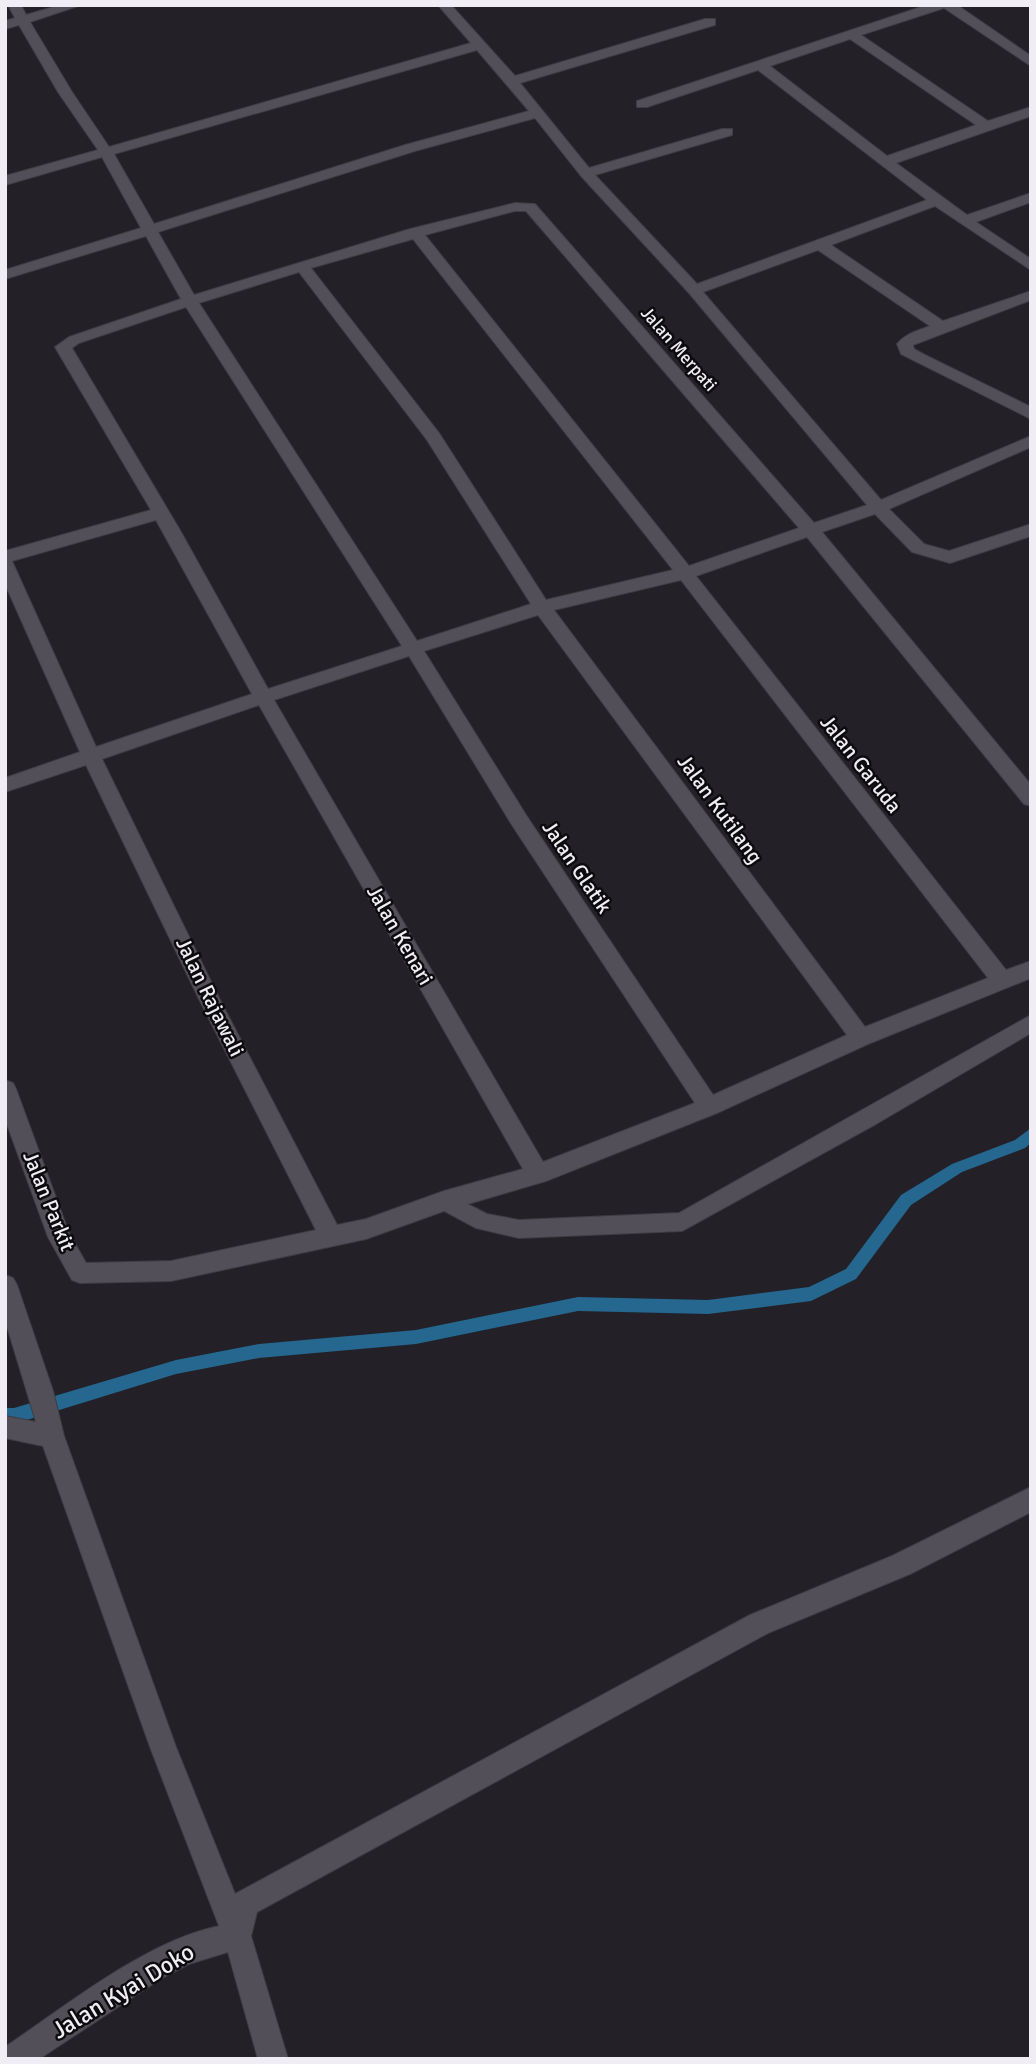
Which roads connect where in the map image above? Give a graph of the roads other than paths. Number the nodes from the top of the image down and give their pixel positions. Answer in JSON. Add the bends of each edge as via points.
{"nodes":[{"id":1,"x":14,"y":5,"type":"edge"},
{"id":2,"x":75,"y":5,"type":"edge"},
{"id":3,"x":443,"y":5,"type":"edge"},
{"id":4,"x":940,"y":5,"type":"edge"},
{"id":5,"x":948,"y":5,"type":"edge"},
{"id":6,"x":24,"y":20,"type":"junction"},
{"id":7,"x":710,"y":22,"type":"dead end"},
{"id":8,"x":5,"y":24,"type":"edge"},
{"id":9,"x":852,"y":35,"type":"junction"},
{"id":10,"x":478,"y":45,"type":"junction"},
{"id":11,"x":1031,"y":62,"type":"edge"},
{"id":12,"x":760,"y":65,"type":"junction"},
{"id":13,"x":512,"y":81,"type":"junction"},
{"id":14,"x":642,"y":104,"type":"dead end"},
{"id":15,"x":1031,"y":111,"type":"edge"},
{"id":16,"x":537,"y":113,"type":"junction"},
{"id":17,"x":985,"y":125,"type":"junction"},
{"id":18,"x":727,"y":132,"type":"dead end"},
{"id":19,"x":106,"y":152,"type":"junction"},
{"id":20,"x":887,"y":161,"type":"junction"},
{"id":21,"x":586,"y":173,"type":"junction"},
{"id":22,"x":5,"y":181,"type":"edge"},
{"id":23,"x":1031,"y":197,"type":"edge"},
{"id":24,"x":937,"y":201,"type":"junction"},
{"id":25,"x":964,"y":221,"type":"junction"},
{"id":26,"x":150,"y":229,"type":"junction"},
{"id":27,"x":415,"y":232,"type":"junction"},
{"id":28,"x":820,"y":244,"type":"junction"},
{"id":29,"x":302,"y":266,"type":"junction"},
{"id":30,"x":1031,"y":266,"type":"edge"},
{"id":31,"x":5,"y":275,"type":"edge"},
{"id":32,"x":694,"y":290,"type":"junction"},
{"id":33,"x":1031,"y":295,"type":"edge"},
{"id":34,"x":189,"y":300,"type":"junction"},
{"id":35,"x":941,"y":327,"type":"junction"},
{"id":36,"x":1031,"y":414,"type":"edge"},
{"id":37,"x":1031,"y":441,"type":"edge"},
{"id":38,"x":878,"y":507,"type":"junction"},
{"id":39,"x":161,"y":513,"type":"junction"},
{"id":40,"x":809,"y":528,"type":"junction"},
{"id":41,"x":1027,"y":537,"type":"edge"},
{"id":42,"x":5,"y":557,"type":"edge"},
{"id":43,"x":5,"y":564,"type":"edge"},
{"id":44,"x":683,"y":574,"type":"junction"},
{"id":45,"x":542,"y":607,"type":"junction"},
{"id":46,"x":413,"y":648,"type":"junction"},
{"id":47,"x":263,"y":697,"type":"junction"},
{"id":48,"x":91,"y":756,"type":"junction"},
{"id":49,"x":5,"y":785,"type":"edge"},
{"id":50,"x":1031,"y":799,"type":"edge"},
{"id":51,"x":1031,"y":969,"type":"edge"},
{"id":52,"x":1003,"y":982,"type":"junction"},
{"id":53,"x":1031,"y":1023,"type":"edge"},
{"id":54,"x":861,"y":1038,"type":"junction"},
{"id":55,"x":5,"y":1089,"type":"edge"},
{"id":56,"x":709,"y":1107,"type":"junction"},
{"id":57,"x":538,"y":1174,"type":"junction"},
{"id":58,"x":444,"y":1201,"type":"junction"},
{"id":59,"x":331,"y":1237,"type":"junction"},
{"id":60,"x":5,"y":1284,"type":"edge"},
{"id":61,"x":5,"y":1427,"type":"edge"},
{"id":62,"x":51,"y":1430,"type":"junction"},
{"id":63,"x":1031,"y":1499,"type":"edge"},
{"id":64,"x":237,"y":1936,"type":"junction"},
{"id":65,"x":13,"y":2059,"type":"edge"},
{"id":66,"x":273,"y":2059,"type":"edge"}],
"edges":[{"from":1,"to":6,"type":"street","name":"Jalan Glatik"},
{"from":2,"to":6,"type":"street"},
{"from":3,"to":10,"type":"street"},
{"from":4,"to":9,"type":"street"},
{"from":5,"to":11,"type":"street"},
{"from":6,"to":8,"type":"street"},
{"from":6,"to":19,"type":"street","name":"Jalan Glatik"},
{"from":7,"to":13,"type":"street"},
{"from":9,"to":12,"type":"street"},
{"from":9,"to":17,"type":"street"},
{"from":10,"to":13,"type":"street"},
{"from":10,"to":19,"type":"street"},
{"from":12,"to":14,"type":"street"},
{"from":12,"to":20,"type":"street"},
{"from":13,"to":16,"type":"street"},
{"from":15,"to":17,"type":"street"},
{"from":16,"to":21,"type":"street"},
{"from":16,"to":26,"type":"street","via":[[491,123]]},
{"from":17,"to":20,"type":"street"},
{"from":18,"to":21,"type":"street"},
{"from":19,"to":22,"type":"street"},
{"from":19,"to":26,"type":"street","name":"Jalan Glatik"},
{"from":20,"to":24,"type":"street"},
{"from":21,"to":32,"type":"street"},
{"from":23,"to":25,"type":"street"},
{"from":24,"to":25,"type":"street"},
{"from":24,"to":28,"type":"street"},
{"from":25,"to":30,"type":"street"},
{"from":26,"to":31,"type":"street"},
{"from":26,"to":34,"type":"street","name":"Jalan Glatik"},
{"from":27,"to":29,"type":"street"},
{"from":27,"to":40,"type":"street","name":"Jalan Merpati","via":[[515,207],[533,209]]},
{"from":27,"to":44,"type":"street","name":"Jalan Garuda","via":[[567,420]]},
{"from":28,"to":32,"type":"street"},
{"from":28,"to":35,"type":"street"},
{"from":29,"to":34,"type":"street"},
{"from":29,"to":45,"type":"street","name":"Jalan Kutilang","via":[[433,437]]},
{"from":32,"to":38,"type":"street"},
{"from":33,"to":35,"type":"street"},
{"from":34,"to":39,"type":"street","name":"Jalan Kenari","via":[[63,347]]},
{"from":34,"to":46,"type":"street","name":"Jalan Glatik"},
{"from":35,"to":36,"type":"street","via":[[911,338],[905,344],[907,351]]},
{"from":37,"to":38,"type":"street"},
{"from":38,"to":40,"type":"street"},
{"from":38,"to":41,"type":"street","via":[[918,548],[950,556]]},
{"from":39,"to":42,"type":"street"},
{"from":39,"to":47,"type":"street","name":"Jalan Kenari"},
{"from":40,"to":44,"type":"street"},
{"from":40,"to":50,"type":"street","name":"Jalan Merpati"},
{"from":43,"to":48,"type":"street","name":"Jalan Rajawali"},
{"from":44,"to":45,"type":"street"},
{"from":44,"to":52,"type":"street","name":"Jalan Garuda"},
{"from":45,"to":46,"type":"street"},
{"from":45,"to":54,"type":"street","name":"Jalan Kutilang"},
{"from":46,"to":47,"type":"street"},
{"from":46,"to":56,"type":"street","name":"Jalan Glatik","via":[[519,820]]},
{"from":47,"to":48,"type":"street"},
{"from":47,"to":57,"type":"street","name":"Jalan Kenari"},
{"from":48,"to":49,"type":"street"},
{"from":48,"to":59,"type":"street","name":"Jalan Rajawali"},
{"from":51,"to":52,"type":"street"},
{"from":52,"to":54,"type":"street"},
{"from":53,"to":58,"type":"lane","via":[[682,1222],[519,1229],[483,1222]]},
{"from":54,"to":56,"type":"street"},
{"from":55,"to":59,"type":"street","name":"Jalan Parkit","via":[[59,1237],[80,1273],[171,1271]]},
{"from":56,"to":57,"type":"street"},
{"from":57,"to":58,"type":"street"},
{"from":58,"to":59,"type":"street"},
{"from":60,"to":62,"type":"street"},
{"from":61,"to":62,"type":"street"},
{"from":62,"to":64,"type":"street","via":[[163,1747]]},
{"from":63,"to":64,"type":"street","via":[[901,1564],[759,1624],[245,1903]]},
{"from":64,"to":65,"type":"street","name":"Jalan Kyai Doko","via":[[192,1946]]},
{"from":64,"to":66,"type":"street"}]}
